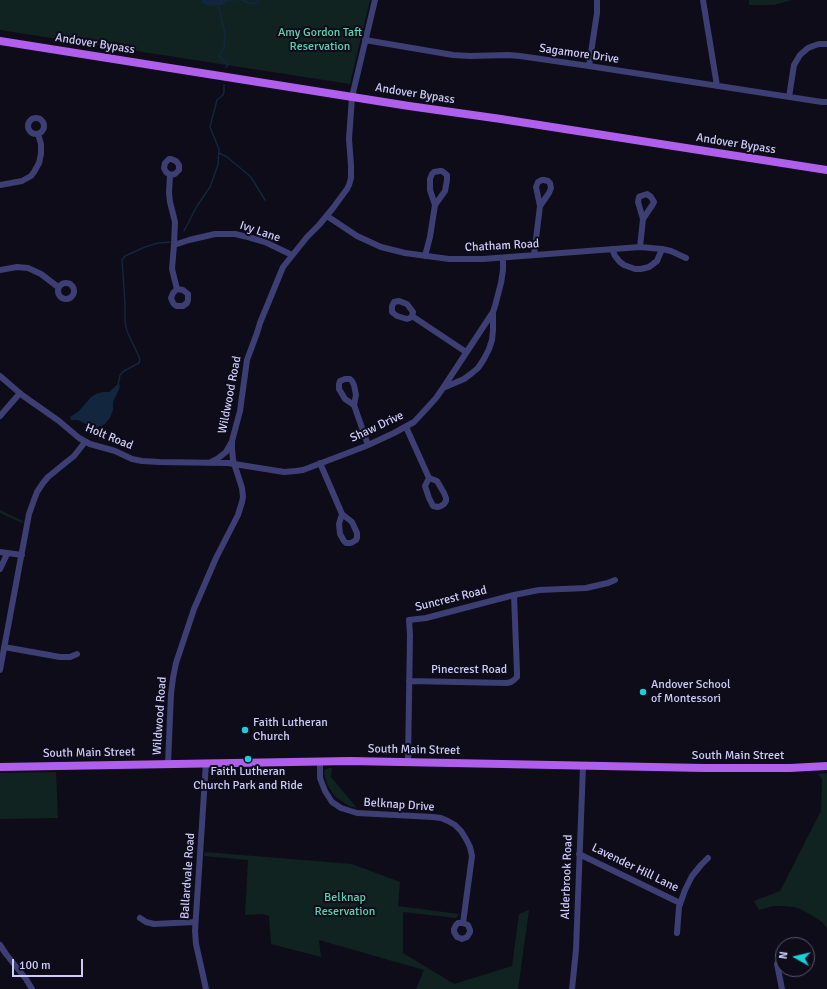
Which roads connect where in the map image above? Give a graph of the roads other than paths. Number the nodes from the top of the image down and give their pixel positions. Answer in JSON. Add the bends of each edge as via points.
{"nodes":[{"id":1,"x":375,"y":0,"type":"edge"},
{"id":2,"x":597,"y":0,"type":"edge"},
{"id":3,"x":704,"y":0,"type":"edge"},
{"id":4,"x":365,"y":40,"type":"junction"},
{"id":5,"x":0,"y":41,"type":"edge"},
{"id":6,"x":827,"y":44,"type":"edge"},
{"id":7,"x":589,"y":66,"type":"junction"},
{"id":8,"x":717,"y":86,"type":"junction"},
{"id":9,"x":352,"y":97,"type":"junction"},
{"id":10,"x":790,"y":97,"type":"junction"},
{"id":11,"x":827,"y":102,"type":"edge"},
{"id":12,"x":38,"y":134,"type":"dead end"},
{"id":13,"x":827,"y":170,"type":"edge"},
{"id":14,"x":170,"y":174,"type":"dead end"},
{"id":15,"x":0,"y":185,"type":"edge"},
{"id":16,"x":435,"y":205,"type":"junction"},
{"id":17,"x":540,"y":206,"type":"dead end"},
{"id":18,"x":327,"y":216,"type":"junction"},
{"id":19,"x":643,"y":220,"type":"dead end"},
{"id":20,"x":174,"y":245,"type":"junction"},
{"id":21,"x":640,"y":247,"type":"junction"},
{"id":22,"x":612,"y":249,"type":"junction"},
{"id":23,"x":662,"y":249,"type":"junction"},
{"id":24,"x":534,"y":255,"type":"junction"},
{"id":25,"x":292,"y":256,"type":"junction"},
{"id":26,"x":425,"y":256,"type":"junction"},
{"id":27,"x":503,"y":258,"type":"junction"},
{"id":28,"x":686,"y":258,"type":"dead end"},
{"id":29,"x":0,"y":270,"type":"edge"},
{"id":30,"x":58,"y":287,"type":"dead end"},
{"id":31,"x":178,"y":289,"type":"dead end"},
{"id":32,"x":493,"y":312,"type":"junction"},
{"id":33,"x":412,"y":316,"type":"dead end"},
{"id":34,"x":466,"y":352,"type":"junction"},
{"id":35,"x":0,"y":376,"type":"edge"},
{"id":36,"x":443,"y":388,"type":"junction"},
{"id":37,"x":20,"y":393,"type":"junction"},
{"id":38,"x":354,"y":405,"type":"dead end"},
{"id":39,"x":0,"y":416,"type":"edge"},
{"id":40,"x":406,"y":427,"type":"junction"},
{"id":41,"x":232,"y":441,"type":"junction"},
{"id":42,"x":85,"y":442,"type":"junction"},
{"id":43,"x":368,"y":445,"type":"junction"},
{"id":44,"x":207,"y":463,"type":"junction"},
{"id":45,"x":320,"y":463,"type":"junction"},
{"id":46,"x":235,"y":464,"type":"junction"},
{"id":47,"x":429,"y":478,"type":"junction"},
{"id":48,"x":342,"y":514,"type":"dead end"},
{"id":49,"x":3,"y":553,"type":"edge"},
{"id":50,"x":22,"y":555,"type":"junction"},
{"id":51,"x":0,"y":569,"type":"edge"},
{"id":52,"x":615,"y":580,"type":"dead end"},
{"id":53,"x":514,"y":595,"type":"junction"},
{"id":54,"x":4,"y":646,"type":"junction"},
{"id":55,"x":77,"y":654,"type":"dead end"},
{"id":56,"x":0,"y":670,"type":"edge"},
{"id":57,"x":409,"y":681,"type":"junction"},
{"id":58,"x":320,"y":761,"type":"junction"},
{"id":59,"x":408,"y":762,"type":"junction"},
{"id":60,"x":206,"y":763,"type":"junction"},
{"id":61,"x":168,"y":764,"type":"junction"},
{"id":62,"x":583,"y":766,"type":"junction"},
{"id":63,"x":827,"y":766,"type":"edge"},
{"id":64,"x":0,"y":767,"type":"edge"},
{"id":65,"x":579,"y":854,"type":"junction"},
{"id":66,"x":708,"y":858,"type":"dead end"},
{"id":67,"x":680,"y":903,"type":"junction"},
{"id":68,"x":140,"y":918,"type":"dead end"},
{"id":69,"x":195,"y":922,"type":"junction"},
{"id":70,"x":463,"y":923,"type":"dead end"},
{"id":71,"x":677,"y":933,"type":"dead end"},
{"id":72,"x":0,"y":945,"type":"edge"},
{"id":73,"x":780,"y":977,"type":"edge"},
{"id":74,"x":32,"y":989,"type":"edge"},
{"id":75,"x":206,"y":989,"type":"edge"},
{"id":76,"x":572,"y":989,"type":"edge"},
{"id":77,"x":782,"y":989,"type":"edge"}],
"edges":[{"from":1,"to":4,"type":"street","name":"Wildwood Road"},
{"from":2,"to":7,"type":"street","via":[[598,13]]},
{"from":3,"to":8,"type":"street"},
{"from":4,"to":7,"type":"street","name":"Sagamore Drive","via":[[453,55],[508,55]]},
{"from":4,"to":9,"type":"street","name":"Wildwood Road"},
{"from":5,"to":9,"type":"main road","name":"Andover Bypass"},
{"from":6,"to":10,"type":"street","via":[[808,48],[800,55],[794,65]]},
{"from":7,"to":8,"type":"street","name":"Sagamore Drive"},
{"from":8,"to":10,"type":"street","name":"Sagamore Drive"},
{"from":9,"to":13,"type":"main road","name":"Andover Bypass"},
{"from":9,"to":18,"type":"street","name":"Wildwood Road","via":[[349,139],[351,178],[347,189]]},
{"from":10,"to":11,"type":"street","name":"Sagamore Drive"},
{"from":12,"to":15,"type":"street","via":[[41,154],[34,172],[22,181]]},
{"from":14,"to":20,"type":"street","via":[[169,197],[175,222]]},
{"from":16,"to":16,"type":"street","via":[[429,182],[432,174],[440,171],[445,173],[447,180],[445,191]]},
{"from":16,"to":26,"type":"street"},
{"from":17,"to":24,"type":"street"},
{"from":18,"to":25,"type":"street","name":"Wildwood Road"},
{"from":18,"to":26,"type":"street","name":"Chatham Road","via":[[357,236],[381,247]]},
{"from":19,"to":21,"type":"street"},
{"from":20,"to":25,"type":"street","name":"Ivy Lane","via":[[215,234],[235,234],[274,246]]},
{"from":20,"to":31,"type":"street","via":[[172,269]]},
{"from":21,"to":22,"type":"street","name":"Chatham Road"},
{"from":21,"to":23,"type":"street","name":"Chatham Road"},
{"from":22,"to":23,"type":"street","via":[[624,265],[641,269],[657,261]]},
{"from":22,"to":24,"type":"street","name":"Chatham Road"},
{"from":23,"to":28,"type":"street","name":"Chatham Road"},
{"from":24,"to":27,"type":"street","name":"Chatham Road"},
{"from":25,"to":41,"type":"street","name":"Wildwood Road","via":[[283,267],[246,360],[240,411]]},
{"from":26,"to":27,"type":"street","name":"Chatham Road","via":[[462,260]]},
{"from":27,"to":32,"type":"street","name":"Shaw Drive","via":[[501,283]]},
{"from":29,"to":30,"type":"street","via":[[28,268]]},
{"from":32,"to":34,"type":"street","name":"Shaw Drive"},
{"from":32,"to":36,"type":"street","via":[[492,340],[484,359],[478,368],[464,379]]},
{"from":33,"to":34,"type":"street"},
{"from":34,"to":36,"type":"street","name":"Shaw Drive"},
{"from":35,"to":37,"type":"street","name":"Holt Road"},
{"from":36,"to":40,"type":"street","name":"Shaw Drive","via":[[414,422]]},
{"from":37,"to":39,"type":"street"},
{"from":37,"to":42,"type":"street","name":"Holt Road"},
{"from":38,"to":43,"type":"street"},
{"from":40,"to":43,"type":"street","name":"Shaw Drive"},
{"from":40,"to":47,"type":"street"},
{"from":41,"to":44,"type":"street","via":[[222,455]]},
{"from":41,"to":46,"type":"street","name":"Wildwood Road"},
{"from":42,"to":44,"type":"street","name":"Holt Road","via":[[137,460]]},
{"from":42,"to":50,"type":"street","via":[[74,456],[42,483],[30,514]]},
{"from":43,"to":45,"type":"street","name":"Shaw Drive"},
{"from":44,"to":46,"type":"street","name":"Holt Road"},
{"from":45,"to":46,"type":"street","name":"Shaw Drive","via":[[303,470],[290,471]]},
{"from":45,"to":48,"type":"street"},
{"from":46,"to":61,"type":"street","name":"Wildwood Road","via":[[242,488],[242,502],[194,608],[176,664],[171,694]]},
{"from":47,"to":47,"type":"street","via":[[425,486],[429,498],[433,506],[442,506],[446,501],[444,493],[437,481]]},
{"from":49,"to":50,"type":"street"},
{"from":49,"to":51,"type":"street"},
{"from":50,"to":54,"type":"street"},
{"from":52,"to":53,"type":"street","name":"Suncrest Road","via":[[586,588],[538,590]]},
{"from":53,"to":57,"type":"street","name":"Suncrest Road","via":[[409,620]]},
{"from":53,"to":57,"type":"street","name":"Pinecrest Road","via":[[517,672],[514,680],[507,683]]},
{"from":54,"to":55,"type":"street","via":[[60,657]]},
{"from":54,"to":56,"type":"street"},
{"from":57,"to":59,"type":"street","name":"Suncrest Road"},
{"from":58,"to":59,"type":"main road","name":"South Main Street"},
{"from":58,"to":60,"type":"main road","name":"South Main Street"},
{"from":58,"to":70,"type":"street","name":"Belknap Drive","via":[[321,781],[325,791],[332,802],[341,808],[357,813],[441,818],[461,831],[472,856]]},
{"from":59,"to":62,"type":"main road","name":"South Main Street"},
{"from":60,"to":61,"type":"main road","name":"South Main Street"},
{"from":60,"to":69,"type":"street","name":"Ballardvale Road"},
{"from":61,"to":64,"type":"main road","name":"South Main Street"},
{"from":62,"to":63,"type":"main road","name":"South Main Street"},
{"from":62,"to":65,"type":"street","name":"Alderbrook Road"},
{"from":65,"to":67,"type":"street","name":"Lavender Hill Lane"},
{"from":65,"to":76,"type":"street","name":"Alderbrook Road"},
{"from":66,"to":67,"type":"street","name":"Lavender Hill Lane","via":[[692,876]]},
{"from":67,"to":71,"type":"street","name":"Lavender Hill Lane"},
{"from":68,"to":69,"type":"street","via":[[154,924]]},
{"from":69,"to":75,"type":"street","name":"Ballardvale Road"},
{"from":72,"to":74,"type":"street"},
{"from":73,"to":77,"type":"street"}]}
